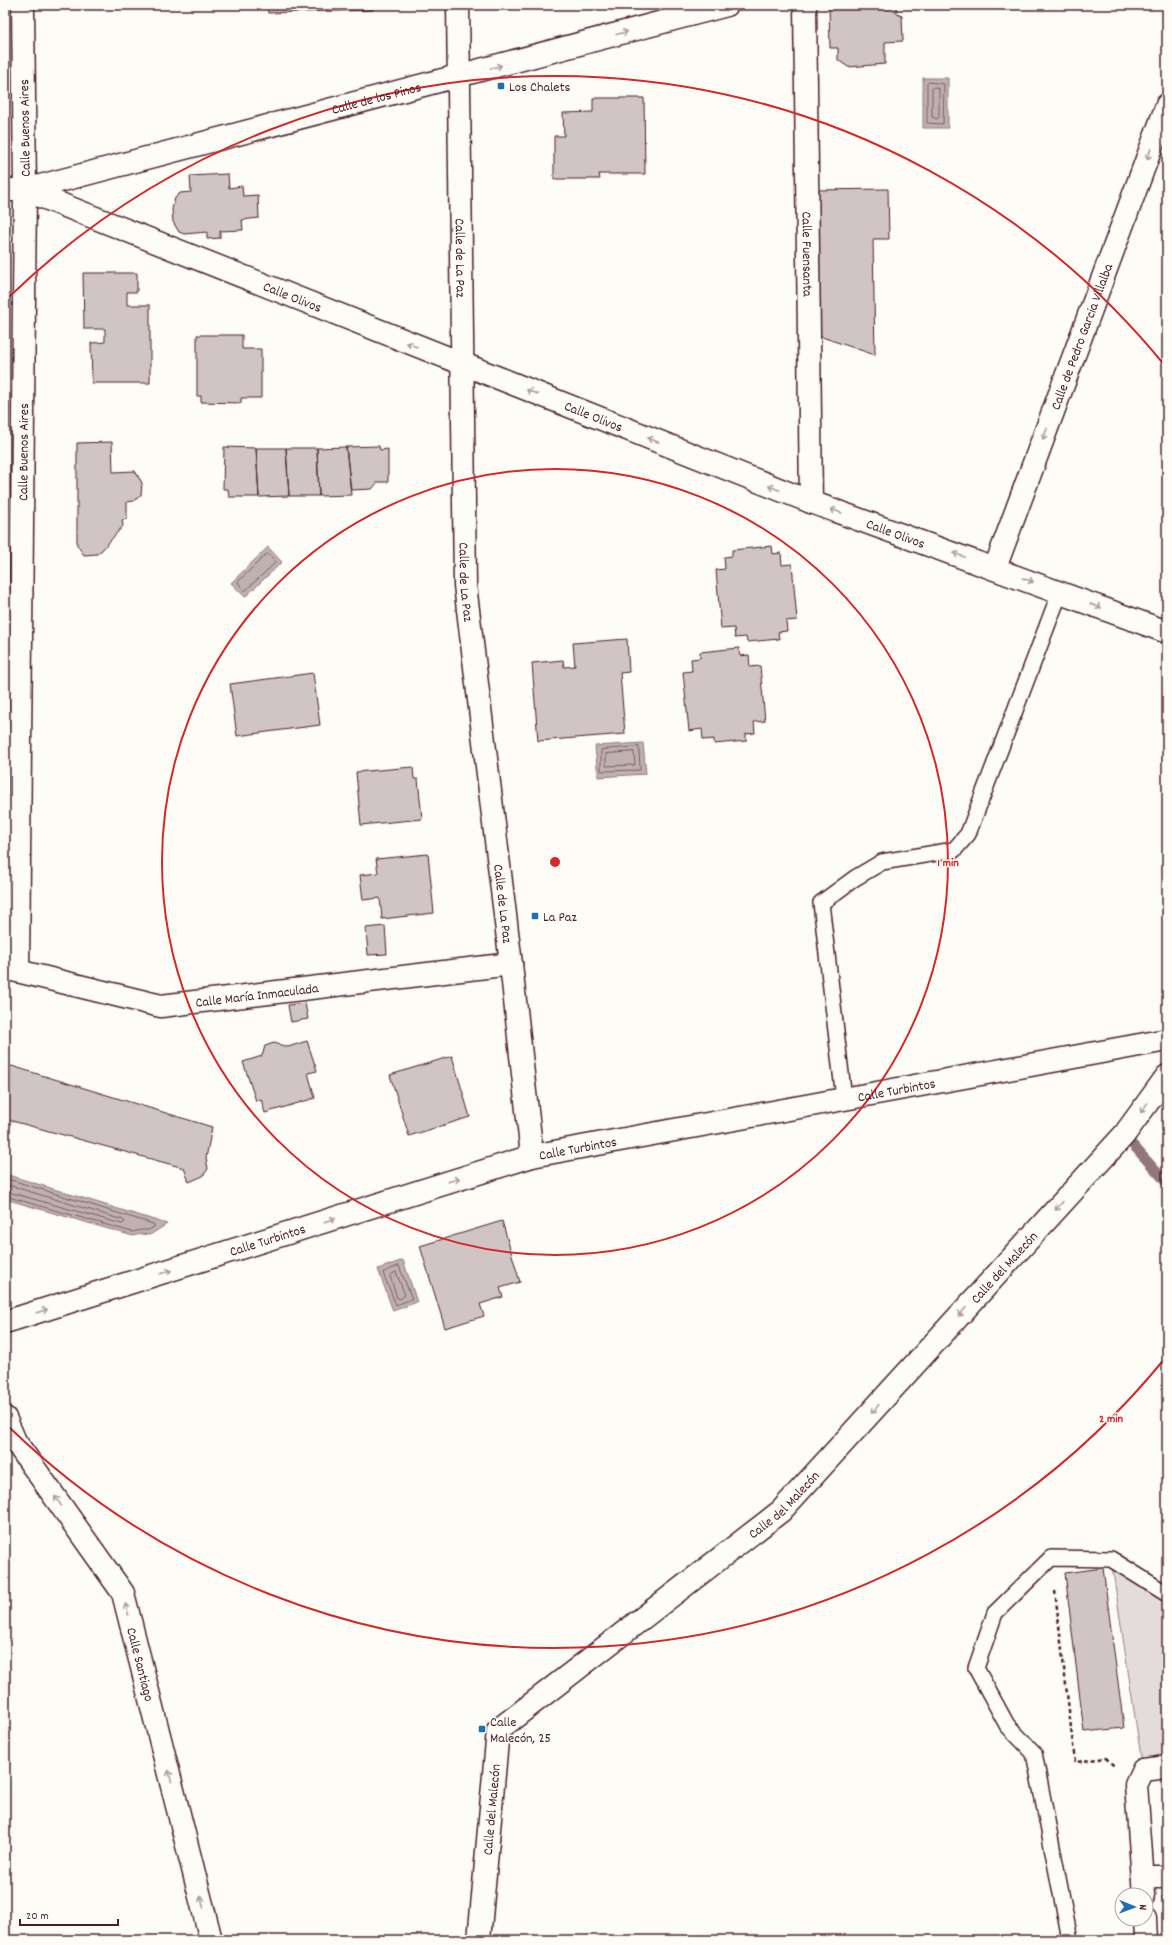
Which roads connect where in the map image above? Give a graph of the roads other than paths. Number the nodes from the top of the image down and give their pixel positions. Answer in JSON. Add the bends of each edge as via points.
{"nodes":[{"id":1,"x":23,"y":5,"type":"edge"},
{"id":2,"x":458,"y":5,"type":"edge"},
{"id":3,"x":727,"y":5,"type":"edge"},
{"id":4,"x":805,"y":5,"type":"edge"},
{"id":5,"x":458,"y":77,"type":"junction"},
{"id":6,"x":1167,"y":105,"type":"edge"},
{"id":7,"x":15,"y":190,"type":"edge"},
{"id":8,"x":462,"y":365,"type":"junction"},
{"id":9,"x":811,"y":502,"type":"junction"},
{"id":10,"x":995,"y":568,"type":"junction"},
{"id":11,"x":1060,"y":592,"type":"junction"},
{"id":12,"x":1167,"y":632,"type":"edge"},
{"id":13,"x":512,"y":964,"type":"junction"},
{"id":14,"x":11,"y":970,"type":"edge"},
{"id":15,"x":1167,"y":1040,"type":"edge"},
{"id":16,"x":1167,"y":1076,"type":"edge"},
{"id":17,"x":844,"y":1099,"type":"junction"},
{"id":18,"x":532,"y":1156,"type":"junction"},
{"id":19,"x":5,"y":1322,"type":"edge"},
{"id":20,"x":5,"y":1418,"type":"edge"},
{"id":21,"x":10,"y":1443,"type":"edge"},
{"id":22,"x":1167,"y":1594,"type":"edge"},
{"id":23,"x":1167,"y":1767,"type":"edge"},
{"id":24,"x":1167,"y":1877,"type":"edge"},
{"id":25,"x":1143,"y":1886,"type":"edge"},
{"id":26,"x":1145,"y":1927,"type":"edge"},
{"id":27,"x":211,"y":1940,"type":"edge"},
{"id":28,"x":479,"y":1940,"type":"edge"},
{"id":29,"x":1070,"y":1940,"type":"edge"},
{"id":30,"x":1146,"y":1940,"type":"edge"}],
"edges":[{"from":1,"to":7,"type":"street","name":"Calle Buenos Aires"},
{"from":2,"to":5,"type":"street","name":"Calle de La Paz"},
{"from":5,"to":3,"type":"street","name":"Calle de los Pinos","one_way":true},
{"from":4,"to":9,"type":"street","name":"Calle Fuensanta"},
{"from":5,"to":7,"type":"street","name":"Calle de los Pinos"},
{"from":5,"to":8,"type":"street","name":"Calle de La Paz"},
{"from":6,"to":10,"type":"street","name":"Calle de Pedro Garcia Villalba","one_way":true},
{"from":8,"to":7,"type":"street","name":"Calle Olivos","one_way":true},
{"from":7,"to":14,"type":"street","name":"Calle Buenos Aires"},
{"from":9,"to":8,"type":"street","name":"Calle Olivos","one_way":true},
{"from":8,"to":13,"type":"street","name":"Calle de La Paz","via":[[465,585]]},
{"from":10,"to":9,"type":"street","name":"Calle Olivos","one_way":true},
{"from":10,"to":11,"type":"street","name":"Calle Olivos","one_way":true},
{"from":11,"to":12,"type":"street","name":"Calle Olivos","one_way":true},
{"from":11,"to":17,"type":"lane","via":[[968,834],[954,850],[882,862],[821,903]]},
{"from":13,"to":14,"type":"street","name":"Calle María Inmaculada","via":[[161,1006]]},
{"from":13,"to":18,"type":"street","name":"Calle de La Paz"},
{"from":15,"to":17,"type":"street","name":"Calle Turbintos"},
{"from":16,"to":28,"type":"street","name":"Calle del Malecón","one_way":true,"via":[[1124,1135],[781,1511],[498,1730]]},
{"from":17,"to":18,"type":"street","name":"Calle Turbintos"},
{"from":19,"to":18,"type":"street","name":"Calle Turbintos","one_way":true},
{"from":20,"to":21,"type":"street","name":"Calle Santiago"},
{"from":27,"to":21,"type":"street","name":"Calle Santiago","one_way":true,"via":[[123,1593]]},
{"from":22,"to":29,"type":"lane","via":[[1111,1559],[1051,1558],[995,1613],[976,1668],[1007,1725],[1034,1753]]},
{"from":23,"to":25,"type":"street","via":[[1143,1770],[1136,1785]]},
{"from":24,"to":25,"type":"street"},
{"from":26,"to":30,"type":"street"}]}
